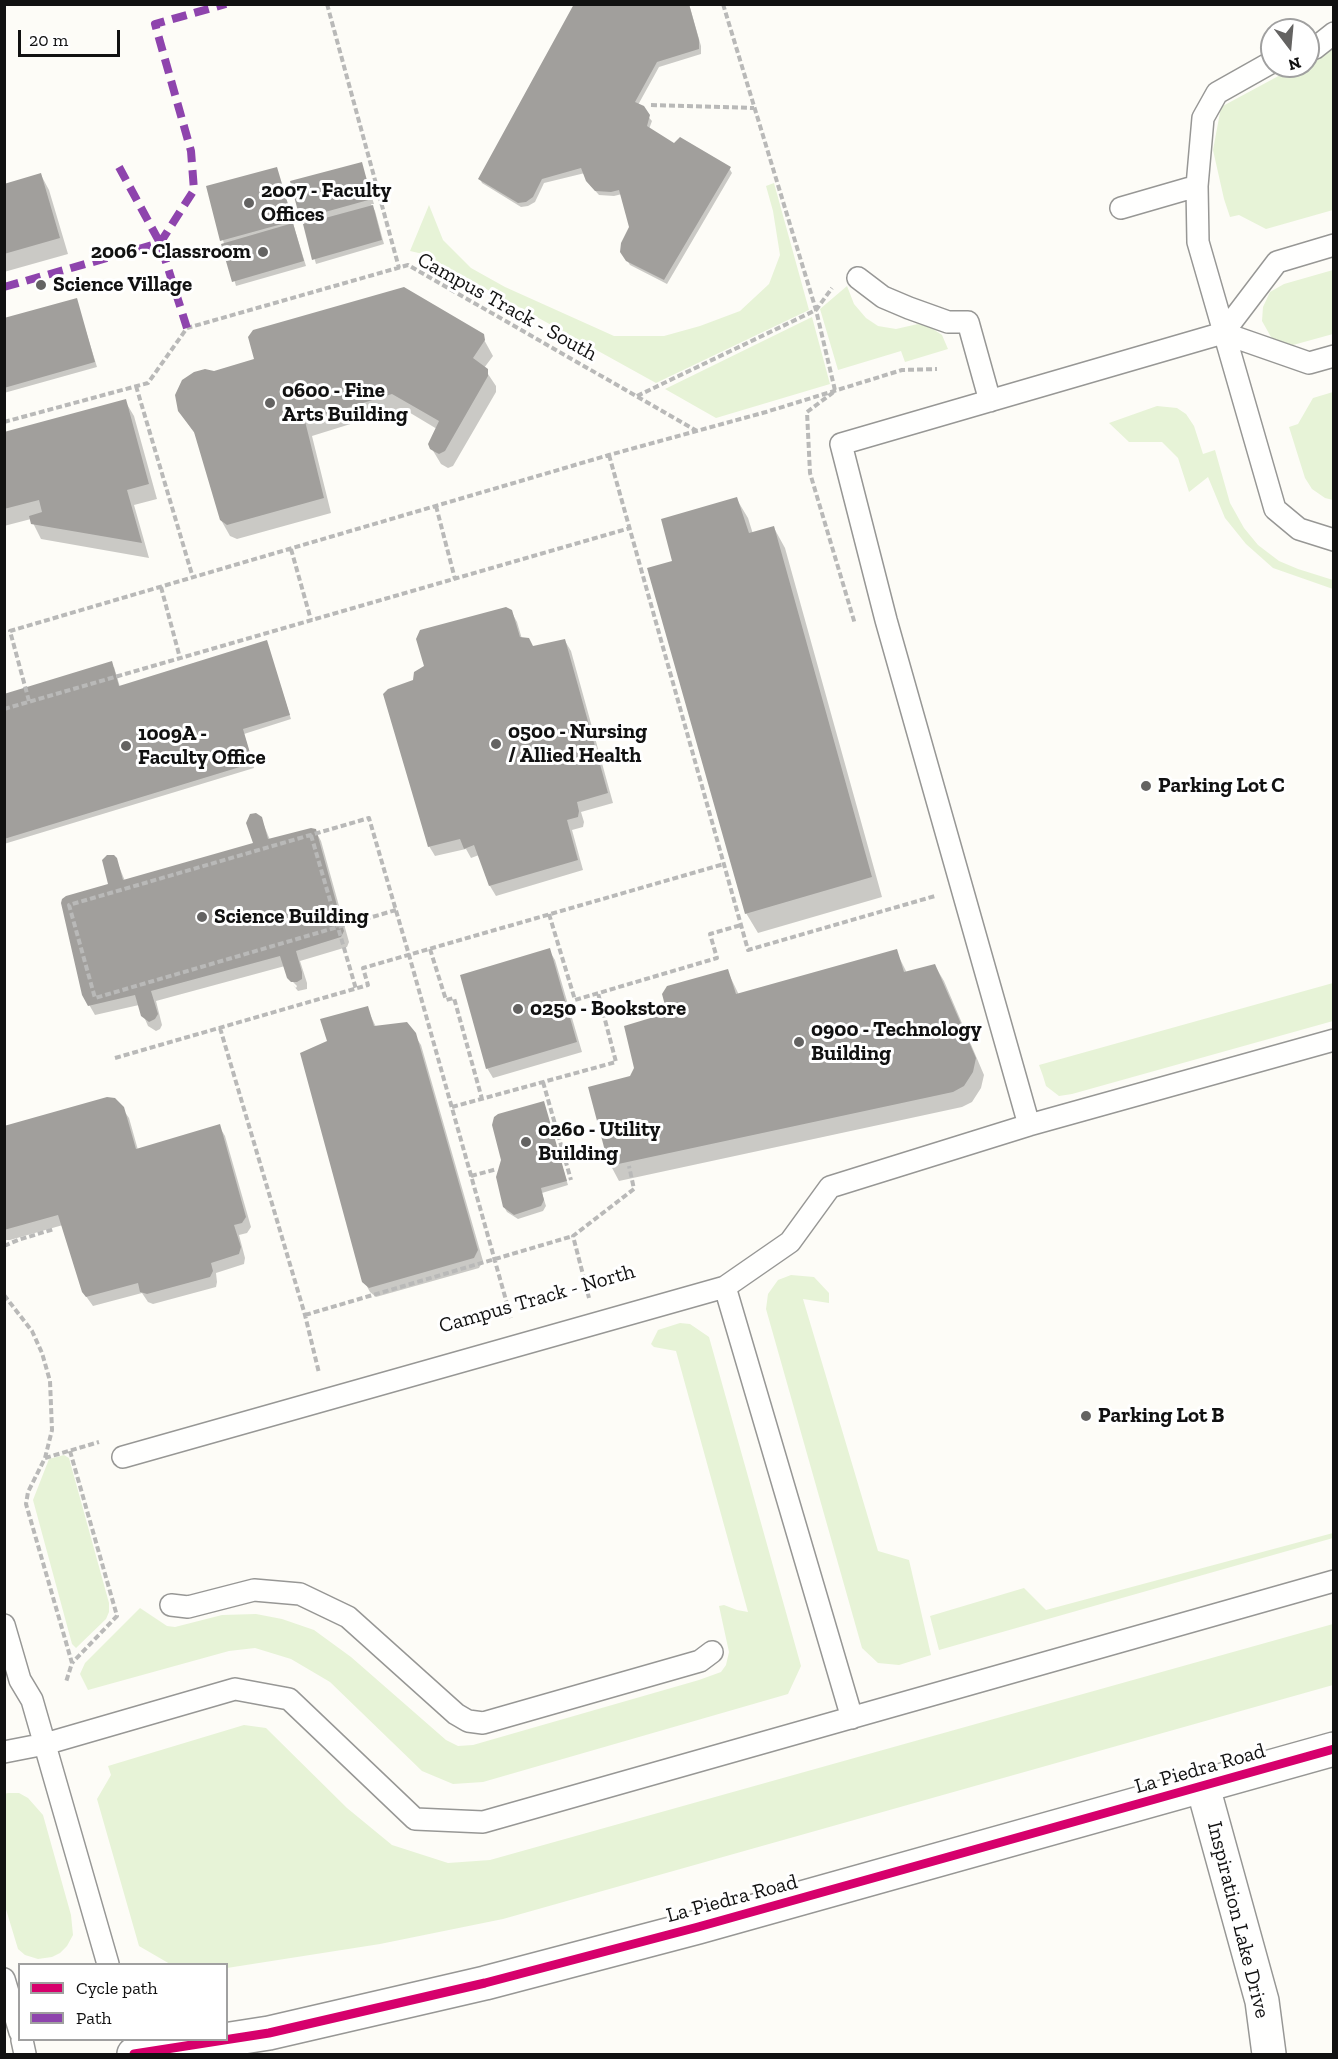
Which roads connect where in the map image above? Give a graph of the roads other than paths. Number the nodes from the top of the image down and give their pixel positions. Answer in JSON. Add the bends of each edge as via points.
{"nodes":[{"id":1,"x":1334,"y":33,"type":"edge"},
{"id":2,"x":1320,"y":44,"type":"edge"},
{"id":3,"x":1260,"y":69,"type":"edge"},
{"id":4,"x":1197,"y":186,"type":"junction"},
{"id":5,"x":1120,"y":208,"type":"dead end"},
{"id":6,"x":1334,"y":245,"type":"edge"},
{"id":7,"x":858,"y":278,"type":"dead end"},
{"id":8,"x":1223,"y":333,"type":"junction"},
{"id":9,"x":1334,"y":357,"type":"edge"},
{"id":10,"x":990,"y":401,"type":"junction"},
{"id":11,"x":1334,"y":540,"type":"edge"},
{"id":12,"x":1334,"y":1040,"type":"edge"},
{"id":13,"x":1029,"y":1125,"type":"junction"},
{"id":14,"x":725,"y":1287,"type":"junction"},
{"id":15,"x":123,"y":1457,"type":"dead end"},
{"id":16,"x":1334,"y":1581,"type":"edge"},
{"id":17,"x":171,"y":1605,"type":"dead end"},
{"id":18,"x":4,"y":1625,"type":"edge"},
{"id":19,"x":712,"y":1652,"type":"dead end"},
{"id":20,"x":852,"y":1718,"type":"junction"},
{"id":21,"x":45,"y":1744,"type":"junction"},
{"id":22,"x":1334,"y":1749,"type":"edge"},
{"id":23,"x":4,"y":1752,"type":"edge"},
{"id":24,"x":1203,"y":1787,"type":"junction"},
{"id":25,"x":107,"y":1963,"type":"edge"},
{"id":26,"x":4,"y":1979,"type":"edge"},
{"id":27,"x":18,"y":2025,"type":"edge"},
{"id":28,"x":228,"y":2039,"type":"edge"},
{"id":29,"x":218,"y":2041,"type":"edge"},
{"id":30,"x":132,"y":2055,"type":"edge"},
{"id":31,"x":1269,"y":2055,"type":"edge"}],
"edges":[{"from":1,"to":2,"type":"lane"},
{"from":3,"to":4,"type":"lane","via":[[1217,93],[1203,118]]},
{"from":4,"to":5,"type":"lane"},
{"from":4,"to":8,"type":"lane","via":[[1197,242]]},
{"from":6,"to":8,"type":"lane","via":[[1277,262]]},
{"from":7,"to":10,"type":"lane","via":[[883,297],[909,308],[948,322],[968,322]]},
{"from":8,"to":9,"type":"lane","via":[[1309,363]]},
{"from":8,"to":10,"type":"lane"},
{"from":8,"to":11,"type":"lane","via":[[1275,509],[1299,529]]},
{"from":10,"to":13,"type":"lane","via":[[841,444],[886,620]]},
{"from":12,"to":13,"type":"lane"},
{"from":13,"to":14,"type":"lane","via":[[830,1187],[790,1242]]},
{"from":14,"to":15,"type":"lane"},
{"from":14,"to":20,"type":"lane"},
{"from":16,"to":20,"type":"lane"},
{"from":17,"to":19,"type":"lane","via":[[188,1607],[254,1590],[300,1594],[348,1617],[456,1714],[483,1723],[700,1661]]},
{"from":18,"to":21,"type":"lane"},
{"from":20,"to":21,"type":"lane","via":[[483,1822],[415,1819],[289,1699],[235,1689]]},
{"from":21,"to":23,"type":"lane"},
{"from":21,"to":25,"type":"lane"},
{"from":22,"to":24,"type":"street","name":"La Piedra Road"},
{"from":24,"to":28,"type":"street","name":"La Piedra Road","via":[[485,1983]]},
{"from":24,"to":31,"type":"street","name":"Inspiration Lake Drive","via":[[1262,2001]]},
{"from":26,"to":27,"type":"lane"},
{"from":29,"to":30,"type":"street","name":"La Piedra Road"}]}
